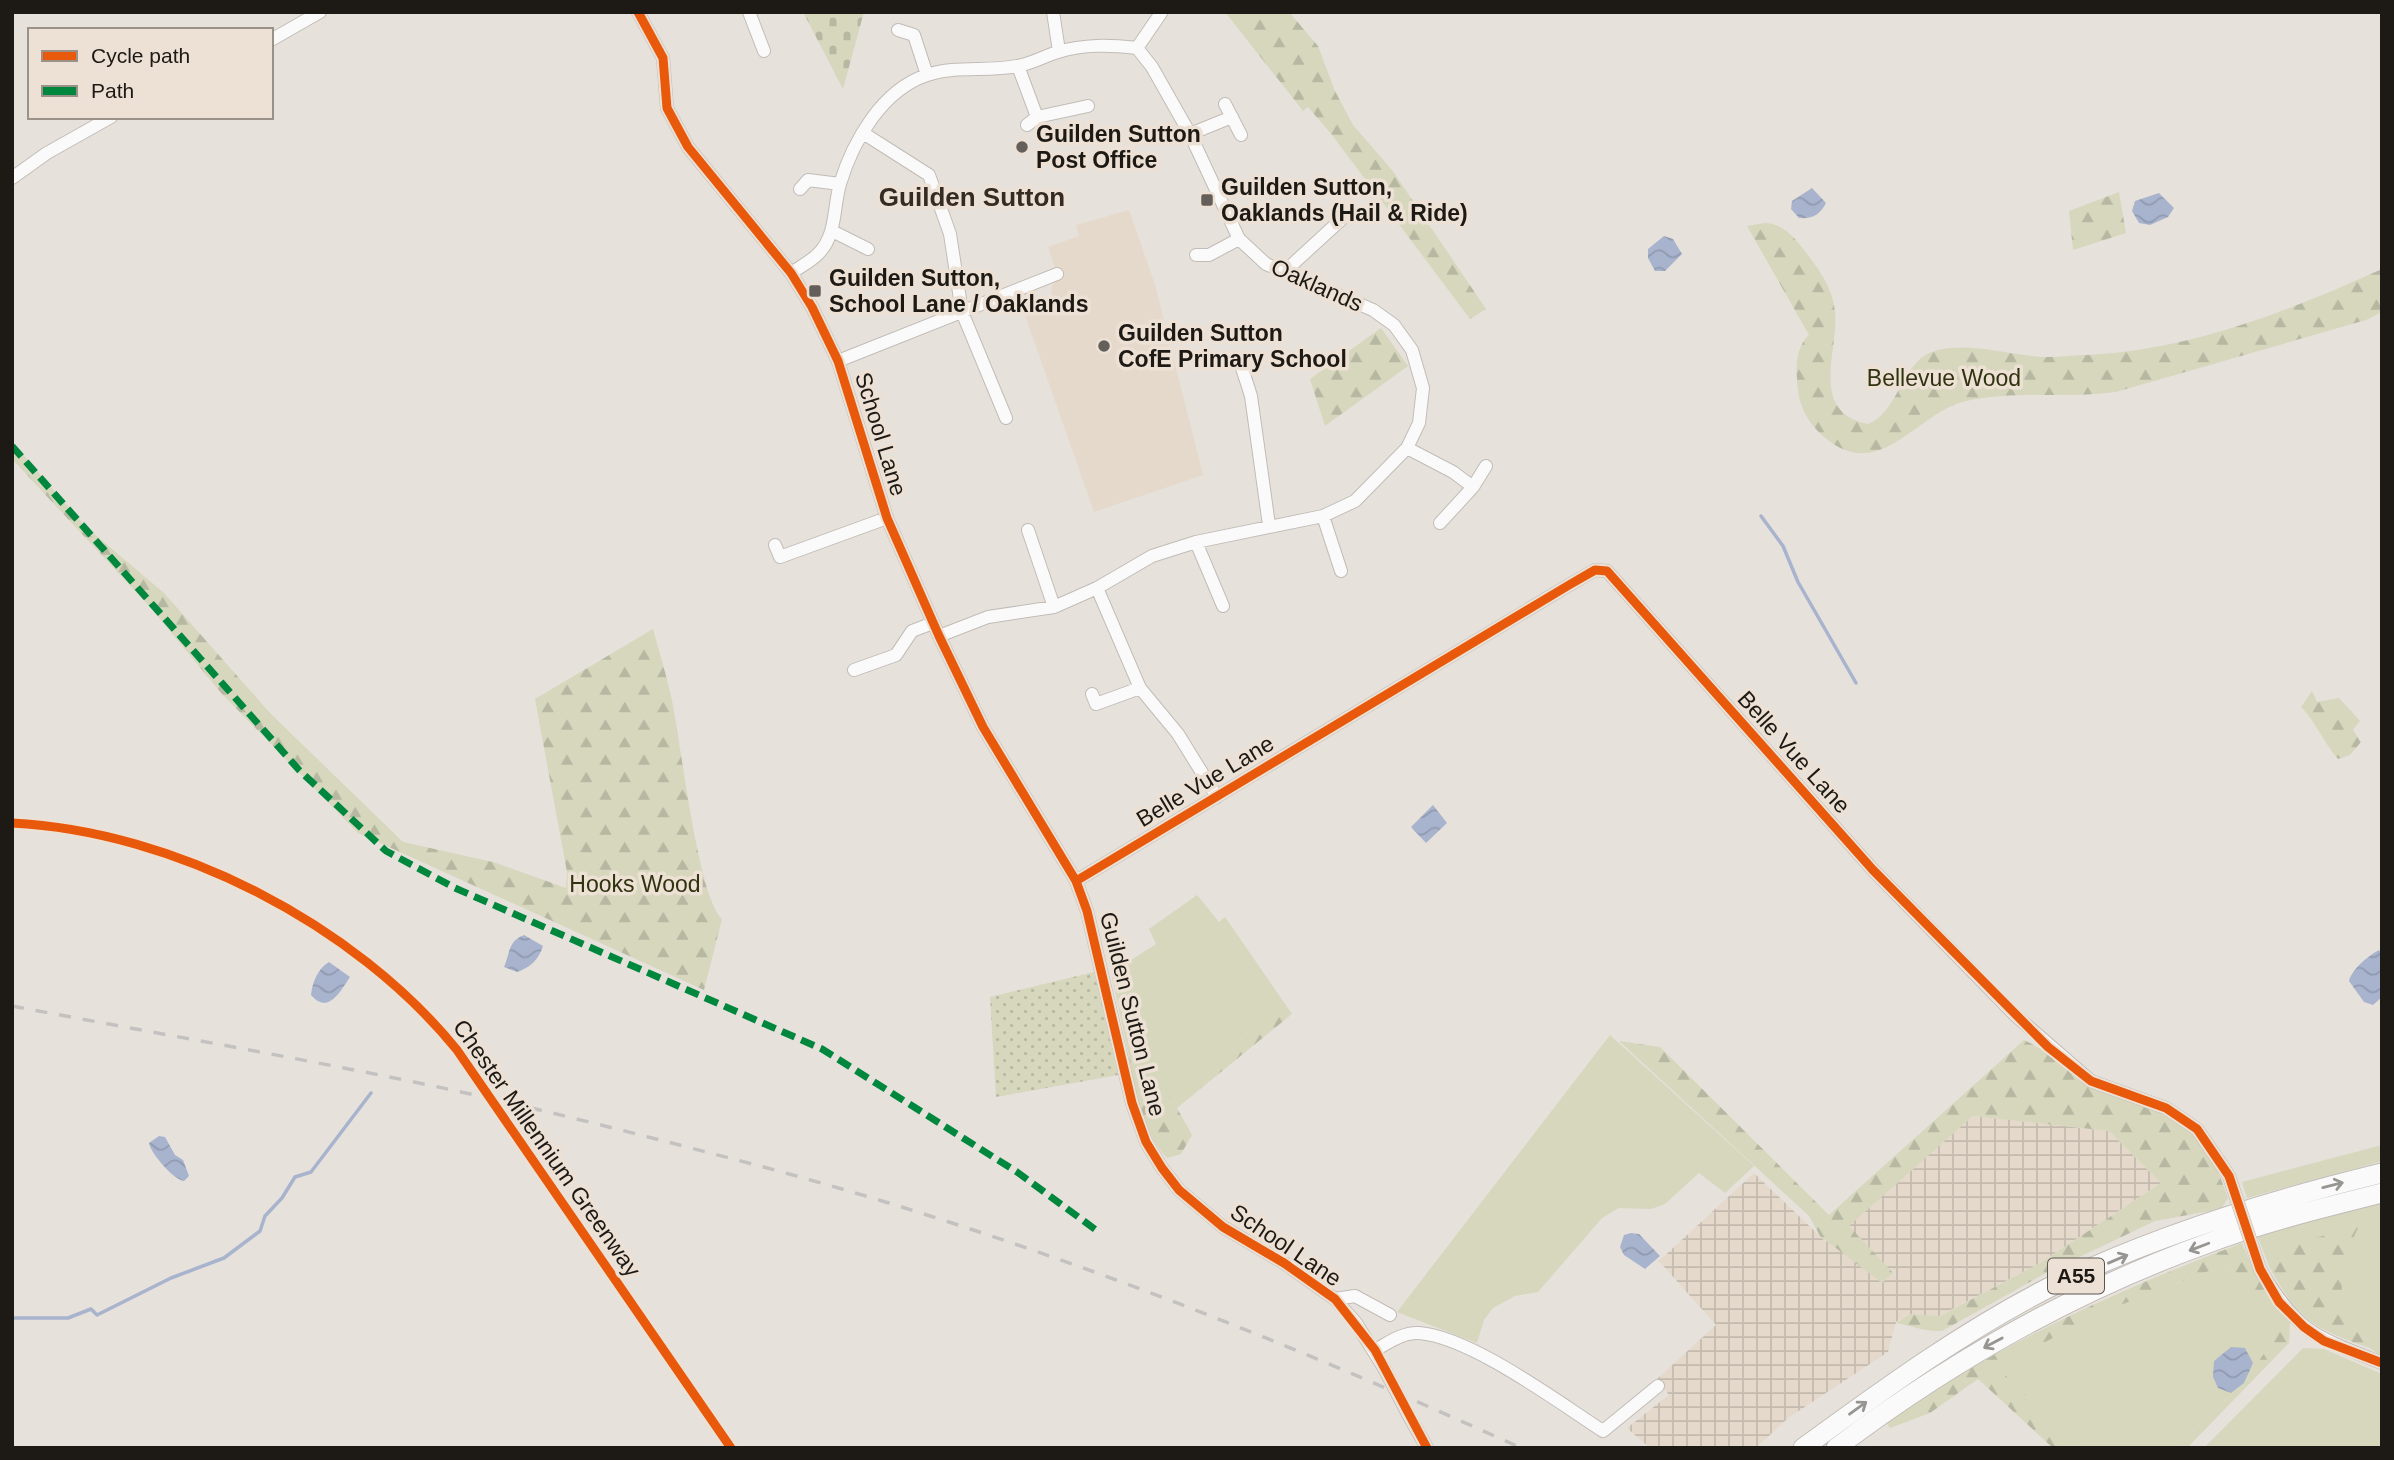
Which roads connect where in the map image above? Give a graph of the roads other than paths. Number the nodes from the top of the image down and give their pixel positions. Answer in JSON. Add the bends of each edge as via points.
{"nodes":[{"id":1,"x":320,"y":12,"type":"edge"},
{"id":2,"x":638,"y":12,"type":"edge"},
{"id":3,"x":749,"y":12,"type":"edge"},
{"id":4,"x":1053,"y":12,"type":"edge"},
{"id":5,"x":1164,"y":15,"type":"edge"},
{"id":6,"x":898,"y":30,"type":"dead end"},
{"id":7,"x":273,"y":39,"type":"edge"},
{"id":8,"x":1137,"y":48,"type":"junction"},
{"id":9,"x":764,"y":51,"type":"dead end"},
{"id":10,"x":1059,"y":51,"type":"junction"},
{"id":11,"x":1018,"y":66,"type":"junction"},
{"id":12,"x":927,"y":75,"type":"junction"},
{"id":13,"x":1226,"y":104,"type":"dead end"},
{"id":14,"x":1088,"y":106,"type":"dead end"},
{"id":15,"x":1232,"y":117,"type":"junction"},
{"id":16,"x":107,"y":119,"type":"edge"},
{"id":17,"x":863,"y":133,"type":"junction"},
{"id":18,"x":1190,"y":134,"type":"junction"},
{"id":19,"x":1241,"y":135,"type":"dead end"},
{"id":20,"x":12,"y":178,"type":"edge"},
{"id":21,"x":803,"y":180,"type":"dead end"},
{"id":22,"x":840,"y":184,"type":"junction"},
{"id":23,"x":1344,"y":217,"type":"dead end"},
{"id":24,"x":832,"y":231,"type":"junction"},
{"id":25,"x":1239,"y":239,"type":"junction"},
{"id":26,"x":861,"y":249,"type":"dead end"},
{"id":27,"x":1205,"y":257,"type":"dead end"},
{"id":28,"x":791,"y":273,"type":"junction"},
{"id":29,"x":1283,"y":273,"type":"junction"},
{"id":30,"x":1057,"y":274,"type":"dead end"},
{"id":31,"x":962,"y":312,"type":"junction"},
{"id":32,"x":838,"y":361,"type":"junction"},
{"id":33,"x":1241,"y":365,"type":"dead end"},
{"id":34,"x":1006,"y":418,"type":"dead end"},
{"id":35,"x":1407,"y":448,"type":"junction"},
{"id":36,"x":1486,"y":466,"type":"dead end"},
{"id":37,"x":1474,"y":487,"type":"junction"},
{"id":38,"x":1323,"y":516,"type":"junction"},
{"id":39,"x":887,"y":518,"type":"junction"},
{"id":40,"x":1440,"y":523,"type":"dead end"},
{"id":41,"x":1269,"y":525,"type":"junction"},
{"id":42,"x":1028,"y":530,"type":"dead end"},
{"id":43,"x":1196,"y":542,"type":"junction"},
{"id":44,"x":775,"y":545,"type":"dead end"},
{"id":45,"x":1335,"y":565,"type":"dead end"},
{"id":46,"x":1097,"y":588,"type":"junction"},
{"id":47,"x":1221,"y":598,"type":"dead end"},
{"id":48,"x":1054,"y":607,"type":"junction"},
{"id":49,"x":933,"y":623,"type":"junction"},
{"id":50,"x":939,"y":636,"type":"junction"},
{"id":51,"x":854,"y":670,"type":"dead end"},
{"id":52,"x":1140,"y":688,"type":"junction"},
{"id":53,"x":1092,"y":694,"type":"dead end"},
{"id":54,"x":1217,"y":797,"type":"junction"},
{"id":55,"x":1076,"y":881,"type":"junction"},
{"id":56,"x":2382,"y":1173,"type":"edge"},
{"id":57,"x":1179,"y":1190,"type":"joint"},
{"id":58,"x":2382,"y":1193,"type":"edge"},
{"id":59,"x":1335,"y":1299,"type":"junction"},
{"id":60,"x":1390,"y":1315,"type":"dead end"},
{"id":61,"x":1375,"y":1350,"type":"junction"},
{"id":62,"x":2382,"y":1363,"type":"edge"},
{"id":63,"x":1658,"y":1386,"type":"dead end"},
{"id":64,"x":1427,"y":1448,"type":"edge"},
{"id":65,"x":1802,"y":1448,"type":"edge"},
{"id":66,"x":1836,"y":1448,"type":"edge"}],
"edges":[{"from":1,"to":7,"type":"street"},
{"from":2,"to":28,"type":"street","name":"School Lane","via":[[663,58],[667,108],[688,147]]},
{"from":3,"to":9,"type":"street"},
{"from":4,"to":10,"type":"street"},
{"from":5,"to":8,"type":"street"},
{"from":6,"to":12,"type":"street","via":[[918,31]]},
{"from":8,"to":10,"type":"street","via":[[1097,44]]},
{"from":8,"to":18,"type":"street","name":"Oaklands"},
{"from":10,"to":11,"type":"street"},
{"from":11,"to":12,"type":"street"},
{"from":11,"to":14,"type":"street","via":[[1032,121]]},
{"from":12,"to":17,"type":"street","via":[[902,86],[883,103]]},
{"from":13,"to":15,"type":"street"},
{"from":15,"to":18,"type":"street"},
{"from":15,"to":19,"type":"street"},
{"from":16,"to":20,"type":"street"},
{"from":17,"to":22,"type":"street"},
{"from":17,"to":31,"type":"street","via":[[929,175],[950,234]]},
{"from":18,"to":25,"type":"street","name":"Oaklands"},
{"from":21,"to":22,"type":"street"},
{"from":22,"to":24,"type":"street"},
{"from":23,"to":29,"type":"street"},
{"from":24,"to":26,"type":"street"},
{"from":24,"to":28,"type":"street","via":[[818,254]]},
{"from":25,"to":27,"type":"street"},
{"from":25,"to":29,"type":"street","name":"Oaklands"},
{"from":28,"to":32,"type":"street","name":"School Lane"},
{"from":29,"to":35,"type":"street","name":"Oaklands","via":[[1373,310],[1394,325],[1412,350],[1423,388],[1419,423]]},
{"from":30,"to":31,"type":"street"},
{"from":31,"to":32,"type":"street"},
{"from":31,"to":34,"type":"street"},
{"from":32,"to":39,"type":"street","name":"School Lane"},
{"from":33,"to":41,"type":"street","via":[[1239,381],[1251,396]]},
{"from":35,"to":37,"type":"street"},
{"from":35,"to":38,"type":"street","name":"Oaklands","via":[[1355,501]]},
{"from":36,"to":37,"type":"street"},
{"from":37,"to":40,"type":"street"},
{"from":38,"to":41,"type":"street","name":"Oaklands"},
{"from":38,"to":45,"type":"street"},
{"from":39,"to":44,"type":"street","via":[[780,557]]},
{"from":39,"to":49,"type":"street","name":"School Lane"},
{"from":41,"to":43,"type":"street","name":"Oaklands"},
{"from":42,"to":48,"type":"street"},
{"from":43,"to":46,"type":"street","name":"Oaklands","via":[[1152,556]]},
{"from":43,"to":47,"type":"street"},
{"from":46,"to":48,"type":"street","name":"Oaklands"},
{"from":46,"to":52,"type":"street"},
{"from":48,"to":50,"type":"street","name":"Oaklands","via":[[988,617]]},
{"from":49,"to":50,"type":"street","name":"School Lane"},
{"from":49,"to":51,"type":"street","via":[[912,631],[896,654],[876,656]]},
{"from":50,"to":55,"type":"street","name":"School Lane","via":[[983,727]]},
{"from":52,"to":53,"type":"street","via":[[1096,704]]},
{"from":52,"to":54,"type":"street","via":[[1178,734]]},
{"from":54,"to":55,"type":"street","name":"Belle Vue Lane"},
{"from":54,"to":62,"type":"street","name":"Belle Vue Lane","bridge":true,"via":[[1569,585],[1595,570],[1606,571],[1872,870],[2016,1016],[2091,1081],[2166,1108],[2197,1129],[2229,1176],[2260,1269],[2279,1301],[2324,1341]]},
{"from":55,"to":57,"type":"street","name":"Guilden Sutton Lane","via":[[1132,1103],[1146,1142]]},
{"from":65,"to":56,"type":"highway","number":"A55","one_way":true,"via":[[1951,1344],[2056,1285],[2196,1226]]},
{"from":57,"to":59,"type":"street","name":"School Lane","via":[[1223,1227]]},
{"from":58,"to":66,"type":"highway","number":"A55","one_way":true,"via":[[2202,1245],[2062,1306],[1976,1353]]},
{"from":59,"to":60,"type":"street","name":"School Lane","via":[[1355,1296]]},
{"from":59,"to":61,"type":"street","name":"School Lane"},
{"from":61,"to":63,"type":"street","via":[[1412,1334],[1446,1340],[1508,1369],[1603,1431]]},
{"from":61,"to":64,"type":"street","name":"School Lane","bridge":true}]}
